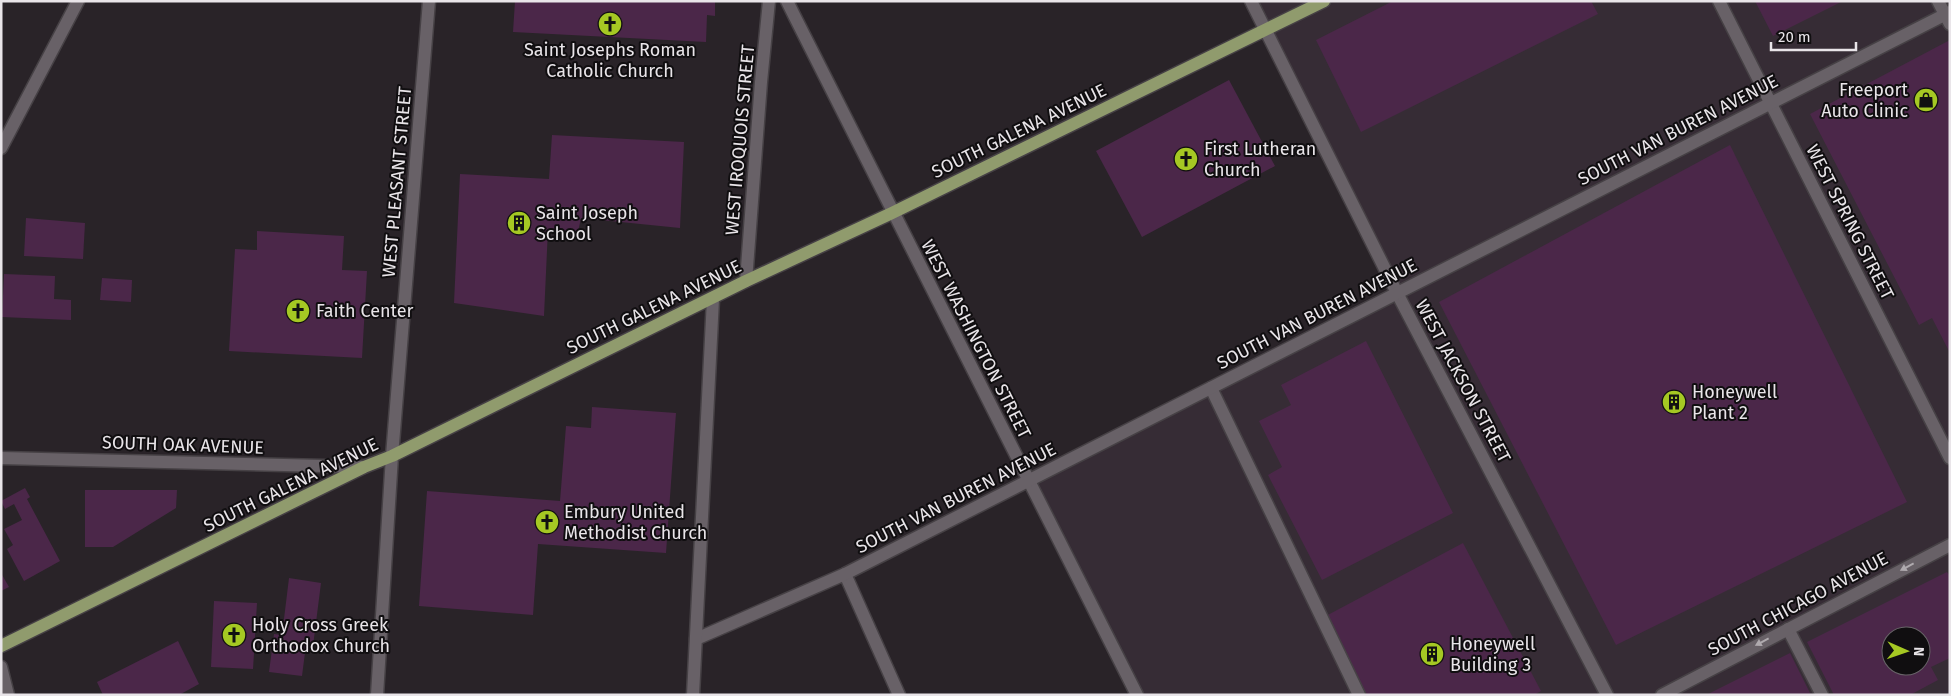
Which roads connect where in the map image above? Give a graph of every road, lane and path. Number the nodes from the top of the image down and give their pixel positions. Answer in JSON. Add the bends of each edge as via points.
{"nodes":[{"id":1,"x":429,"y":1,"type":"edge"},
{"id":2,"x":769,"y":1,"type":"edge"},
{"id":3,"x":787,"y":1,"type":"edge"},
{"id":4,"x":1251,"y":1,"type":"edge"},
{"id":5,"x":1324,"y":1,"type":"edge"},
{"id":6,"x":1719,"y":1,"type":"edge"},
{"id":7,"x":1938,"y":1,"type":"edge"},
{"id":8,"x":74,"y":5,"type":"edge"},
{"id":9,"x":1948,"y":17,"type":"edge"},
{"id":10,"x":1266,"y":30,"type":"junction"},
{"id":11,"x":1771,"y":103,"type":"junction"},
{"id":12,"x":1,"y":148,"type":"edge"},
{"id":13,"x":892,"y":213,"type":"junction"},
{"id":14,"x":746,"y":281,"type":"junction"},
{"id":15,"x":1397,"y":293,"type":"junction"},
{"id":16,"x":713,"y":298,"type":"junction"},
{"id":17,"x":1210,"y":388,"type":"junction"},
{"id":18,"x":392,"y":456,"type":"junction"},
{"id":19,"x":1,"y":458,"type":"edge"},
{"id":20,"x":1950,"y":458,"type":"edge"},
{"id":21,"x":364,"y":467,"type":"junction"},
{"id":22,"x":1029,"y":480,"type":"junction"},
{"id":23,"x":1950,"y":545,"type":"edge"},
{"id":24,"x":844,"y":574,"type":"junction"},
{"id":25,"x":1788,"y":629,"type":"junction"},
{"id":26,"x":696,"y":639,"type":"junction"},
{"id":27,"x":1,"y":646,"type":"edge"},
{"id":28,"x":1,"y":666,"type":"edge"},
{"id":29,"x":8,"y":695,"type":"edge"},
{"id":30,"x":377,"y":695,"type":"edge"},
{"id":31,"x":693,"y":695,"type":"edge"},
{"id":32,"x":899,"y":695,"type":"edge"},
{"id":33,"x":1136,"y":695,"type":"edge"},
{"id":34,"x":1358,"y":695,"type":"edge"},
{"id":35,"x":1607,"y":695,"type":"edge"},
{"id":36,"x":1662,"y":695,"type":"edge"},
{"id":37,"x":1822,"y":695,"type":"edge"}],
"edges":[{"from":1,"to":18,"type":"street","name":"WEST PLEASANT STREET"},
{"from":2,"to":14,"type":"street","name":"WEST IROQUOIS STREET"},
{"from":3,"to":13,"type":"street","name":"WEST WASHINGTON STREET"},
{"from":4,"to":10,"type":"street","name":"WEST JACKSON STREET"},
{"from":5,"to":10,"type":"main road","name":"SOUTH GALENA AVENUE"},
{"from":6,"to":11,"type":"street","name":"WEST SPRING STREET"},
{"from":7,"to":9,"type":"street"},
{"from":8,"to":12,"type":"street"},
{"from":9,"to":11,"type":"street","name":"SOUTH VAN BUREN AVENUE"},
{"from":10,"to":13,"type":"main road","name":"SOUTH GALENA AVENUE"},
{"from":10,"to":15,"type":"street","name":"WEST JACKSON STREET"},
{"from":11,"to":15,"type":"street","name":"SOUTH VAN BUREN AVENUE"},
{"from":11,"to":20,"type":"street","name":"WEST SPRING STREET"},
{"from":13,"to":14,"type":"main road","name":"SOUTH GALENA AVENUE"},
{"from":13,"to":22,"type":"street","name":"WEST WASHINGTON STREET"},
{"from":14,"to":16,"type":"main road","name":"SOUTH GALENA AVENUE"},
{"from":15,"to":17,"type":"street","name":"SOUTH VAN BUREN AVENUE"},
{"from":15,"to":35,"type":"street","name":"WEST JACKSON STREET"},
{"from":16,"to":18,"type":"main road","name":"SOUTH GALENA AVENUE"},
{"from":16,"to":26,"type":"street"},
{"from":17,"to":22,"type":"street","name":"SOUTH VAN BUREN AVENUE"},
{"from":17,"to":34,"type":"street"},
{"from":18,"to":21,"type":"main road","name":"SOUTH GALENA AVENUE"},
{"from":18,"to":30,"type":"street","name":"WEST PLEASANT STREET"},
{"from":19,"to":21,"type":"street","name":"SOUTH OAK AVENUE"},
{"from":21,"to":27,"type":"main road","name":"SOUTH GALENA AVENUE"},
{"from":22,"to":24,"type":"street","name":"SOUTH VAN BUREN AVENUE"},
{"from":22,"to":33,"type":"street","name":"WEST WASHINGTON STREET"},
{"from":23,"to":25,"type":"street","name":"SOUTH CHICAGO AVENUE","one_way":true},
{"from":24,"to":26,"type":"street","name":"SOUTH VAN BUREN AVENUE"},
{"from":24,"to":32,"type":"street"},
{"from":25,"to":36,"type":"street","name":"SOUTH CHICAGO AVENUE","one_way":true},
{"from":25,"to":37,"type":"street"},
{"from":26,"to":31,"type":"street"},
{"from":28,"to":29,"type":"street"}]}
